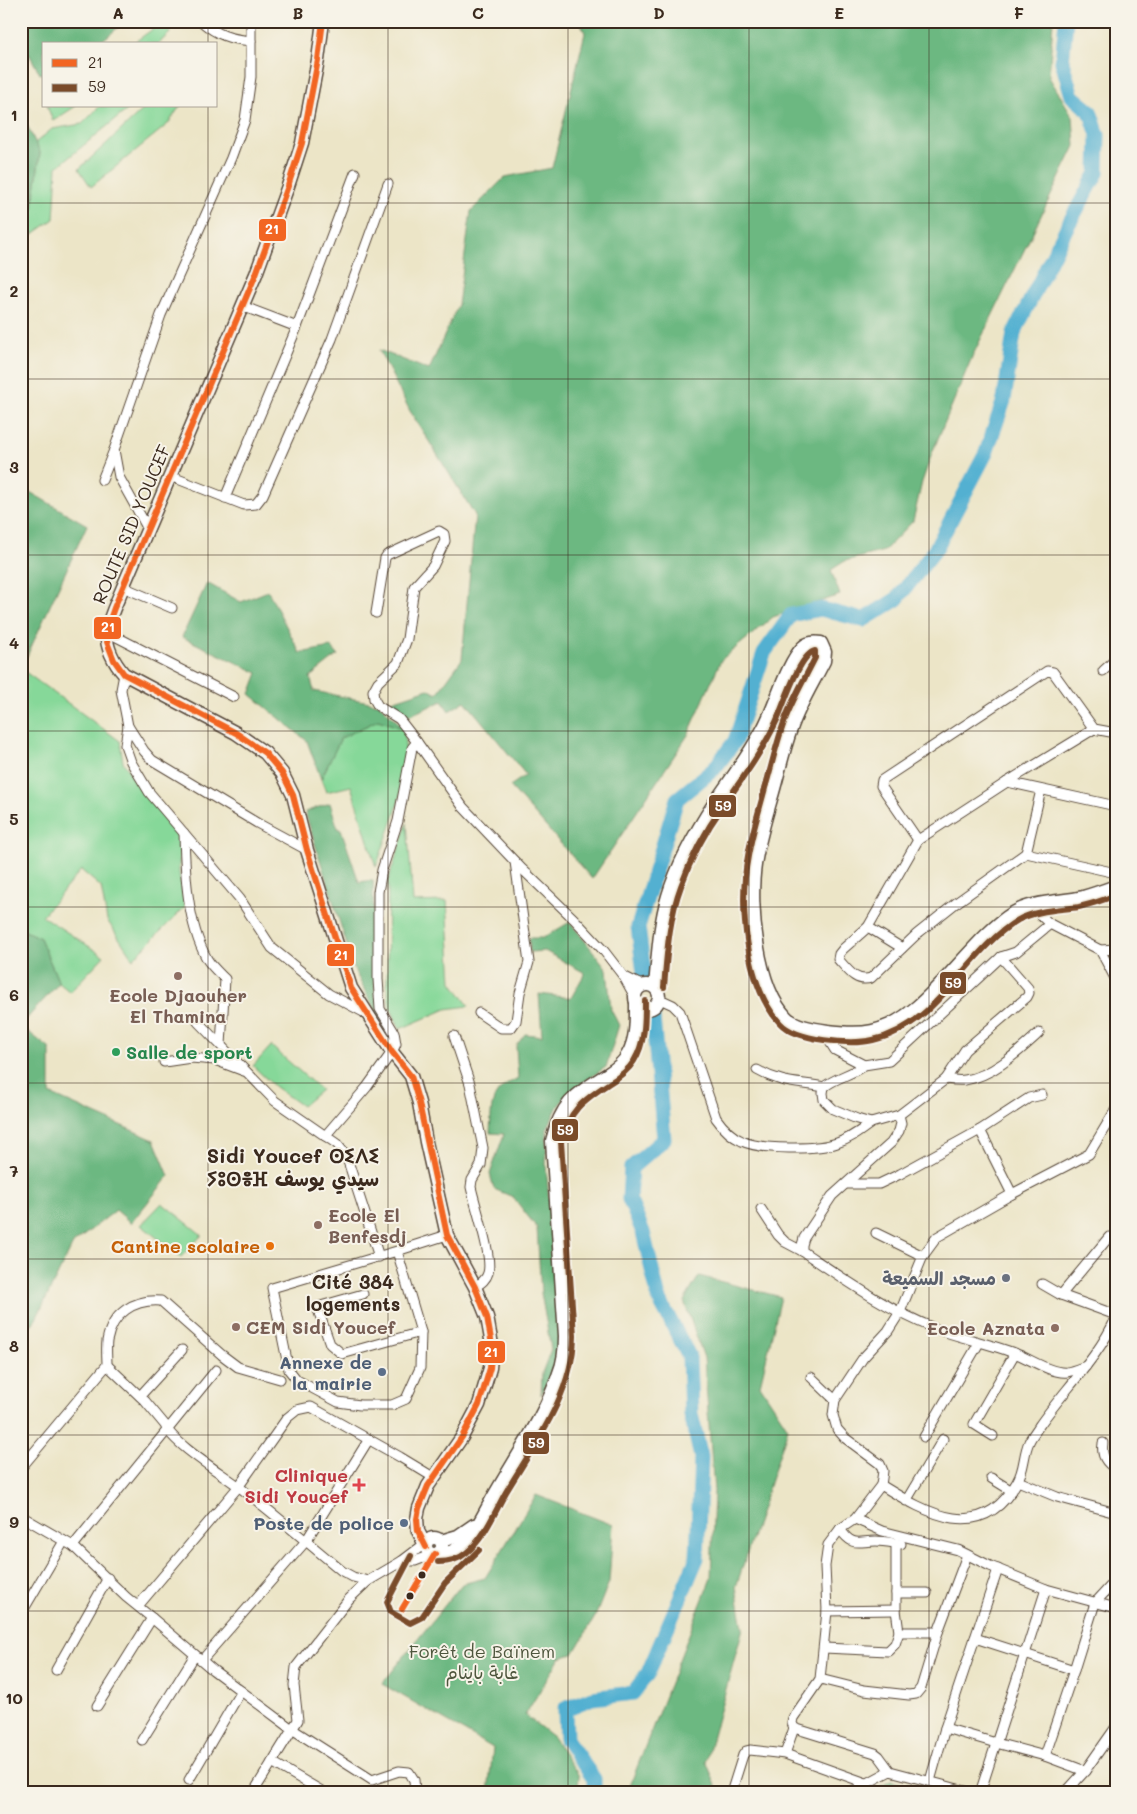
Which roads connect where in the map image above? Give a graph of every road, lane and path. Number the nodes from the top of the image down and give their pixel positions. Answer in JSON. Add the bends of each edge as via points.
{"nodes":[{"id":1,"x":201,"y":21,"type":"edge"},
{"id":2,"x":251,"y":21,"type":"edge"},
{"id":3,"x":323,"y":21,"type":"edge"},
{"id":4,"x":251,"y":41,"type":"junction"},
{"id":5,"x":355,"y":173,"type":"dead end"},
{"id":6,"x":388,"y":184,"type":"dead end"},
{"id":7,"x":242,"y":306,"type":"junction"},
{"id":8,"x":297,"y":328,"type":"junction"},
{"id":9,"x":114,"y":450,"type":"junction"},
{"id":10,"x":170,"y":476,"type":"junction"},
{"id":11,"x":102,"y":480,"type":"dead end"},
{"id":12,"x":225,"y":498,"type":"junction"},
{"id":13,"x":148,"y":529,"type":"junction"},
{"id":14,"x":123,"y":587,"type":"junction"},
{"id":15,"x":172,"y":608,"type":"dead end"},
{"id":16,"x":376,"y":613,"type":"dead end"},
{"id":17,"x":106,"y":632,"type":"junction"},
{"id":18,"x":124,"y":674,"type":"junction"},
{"id":19,"x":234,"y":697,"type":"dead end"},
{"id":20,"x":128,"y":726,"type":"junction"},
{"id":21,"x":1094,"y":729,"type":"junction"},
{"id":22,"x":1116,"y":733,"type":"edge"},
{"id":23,"x":418,"y":742,"type":"junction"},
{"id":24,"x":1008,"y":782,"type":"junction"},
{"id":25,"x":1041,"y":790,"type":"junction"},
{"id":26,"x":1116,"y":806,"type":"edge"},
{"id":27,"x":184,"y":833,"type":"junction"},
{"id":28,"x":918,"y":840,"type":"junction"},
{"id":29,"x":307,"y":850,"type":"junction"},
{"id":30,"x":1026,"y":853,"type":"junction"},
{"id":31,"x":515,"y":862,"type":"junction"},
{"id":32,"x":1116,"y":873,"type":"edge"},
{"id":33,"x":1116,"y":886,"type":"edge"},
{"id":34,"x":1030,"y":906,"type":"junction"},
{"id":35,"x":1050,"y":924,"type":"junction"},
{"id":36,"x":868,"y":927,"type":"junction"},
{"id":37,"x":902,"y":948,"type":"junction"},
{"id":38,"x":1116,"y":949,"type":"edge"},
{"id":39,"x":1100,"y":950,"type":"junction"},
{"id":40,"x":1001,"y":957,"type":"junction"},
{"id":41,"x":624,"y":977,"type":"junction"},
{"id":42,"x":1116,"y":980,"type":"edge"},
{"id":43,"x":649,"y":985,"type":"junction"},
{"id":44,"x":635,"y":999,"type":"junction"},
{"id":45,"x":656,"y":1003,"type":"junction"},
{"id":46,"x":479,"y":1013,"type":"dead end"},
{"id":47,"x":367,"y":1014,"type":"junction"},
{"id":48,"x":198,"y":1022,"type":"dead end"},
{"id":49,"x":822,"y":1031,"type":"junction"},
{"id":50,"x":1039,"y":1034,"type":"dead end"},
{"id":51,"x":454,"y":1036,"type":"dead end"},
{"id":52,"x":633,"y":1041,"type":"junction"},
{"id":53,"x":221,"y":1045,"type":"junction"},
{"id":54,"x":392,"y":1052,"type":"junction"},
{"id":55,"x":164,"y":1062,"type":"dead end"},
{"id":56,"x":864,"y":1065,"type":"junction"},
{"id":57,"x":757,"y":1070,"type":"dead end"},
{"id":58,"x":248,"y":1073,"type":"junction"},
{"id":59,"x":946,"y":1079,"type":"junction"},
{"id":60,"x":824,"y":1087,"type":"junction"},
{"id":61,"x":1042,"y":1095,"type":"dead end"},
{"id":62,"x":1116,"y":1110,"type":"edge"},
{"id":63,"x":900,"y":1115,"type":"junction"},
{"id":64,"x":870,"y":1123,"type":"junction"},
{"id":65,"x":980,"y":1130,"type":"junction"},
{"id":66,"x":325,"y":1136,"type":"junction"},
{"id":67,"x":848,"y":1184,"type":"junction"},
{"id":68,"x":1012,"y":1194,"type":"junction"},
{"id":69,"x":761,"y":1209,"type":"dead end"},
{"id":70,"x":876,"y":1233,"type":"dead end"},
{"id":71,"x":447,"y":1234,"type":"junction"},
{"id":72,"x":1109,"y":1237,"type":"dead end"},
{"id":73,"x":397,"y":1251,"type":"junction"},
{"id":74,"x":802,"y":1251,"type":"junction"},
{"id":75,"x":923,"y":1256,"type":"junction"},
{"id":76,"x":378,"y":1257,"type":"junction"},
{"id":77,"x":1042,"y":1284,"type":"dead end"},
{"id":78,"x":475,"y":1287,"type":"junction"},
{"id":79,"x":363,"y":1294,"type":"dead end"},
{"id":80,"x":1061,"y":1295,"type":"junction"},
{"id":81,"x":900,"y":1312,"type":"junction"},
{"id":82,"x":1116,"y":1316,"type":"edge"},
{"id":83,"x":421,"y":1332,"type":"junction"},
{"id":84,"x":979,"y":1343,"type":"junction"},
{"id":85,"x":182,"y":1350,"type":"dead end"},
{"id":86,"x":1015,"y":1353,"type":"junction"},
{"id":87,"x":107,"y":1365,"type":"junction"},
{"id":88,"x":1086,"y":1366,"type":"junction"},
{"id":89,"x":216,"y":1370,"type":"dead end"},
{"id":90,"x":811,"y":1377,"type":"dead end"},
{"id":91,"x":280,"y":1379,"type":"dead end"},
{"id":92,"x":140,"y":1396,"type":"junction"},
{"id":93,"x":835,"y":1400,"type":"junction"},
{"id":94,"x":167,"y":1430,"type":"junction"},
{"id":95,"x":993,"y":1436,"type":"dead end"},
{"id":96,"x":924,"y":1437,"type":"dead end"},
{"id":97,"x":369,"y":1439,"type":"junction"},
{"id":98,"x":943,"y":1439,"type":"dead end"},
{"id":99,"x":1103,"y":1443,"type":"dead end"},
{"id":100,"x":21,"y":1468,"type":"edge"},
{"id":101,"x":1116,"y":1469,"type":"edge"},
{"id":102,"x":433,"y":1477,"type":"junction"},
{"id":103,"x":991,"y":1478,"type":"dead end"},
{"id":104,"x":1018,"y":1481,"type":"junction"},
{"id":105,"x":881,"y":1485,"type":"junction"},
{"id":106,"x":239,"y":1486,"type":"junction"},
{"id":107,"x":1012,"y":1491,"type":"junction"},
{"id":108,"x":906,"y":1501,"type":"junction"},
{"id":109,"x":1116,"y":1513,"type":"edge"},
{"id":110,"x":21,"y":1516,"type":"edge"},
{"id":111,"x":855,"y":1519,"type":"junction"},
{"id":112,"x":840,"y":1529,"type":"junction"},
{"id":113,"x":64,"y":1540,"type":"junction"},
{"id":114,"x":306,"y":1541,"type":"junction"},
{"id":115,"x":432,"y":1545,"type":"junction"},
{"id":116,"x":73,"y":1546,"type":"junction"},
{"id":117,"x":966,"y":1555,"type":"junction"},
{"id":118,"x":402,"y":1561,"type":"junction"},
{"id":119,"x":998,"y":1569,"type":"junction"},
{"id":120,"x":108,"y":1578,"type":"junction"},
{"id":121,"x":1116,"y":1580,"type":"edge"},
{"id":122,"x":368,"y":1582,"type":"junction"},
{"id":123,"x":1046,"y":1590,"type":"junction"},
{"id":124,"x":896,"y":1593,"type":"junction"},
{"id":125,"x":927,"y":1593,"type":"dead end"},
{"id":126,"x":1095,"y":1603,"type":"junction"},
{"id":127,"x":138,"y":1606,"type":"junction"},
{"id":128,"x":1116,"y":1608,"type":"edge"},
{"id":129,"x":896,"y":1610,"type":"junction"},
{"id":130,"x":826,"y":1611,"type":"junction"},
{"id":131,"x":21,"y":1614,"type":"edge"},
{"id":132,"x":152,"y":1618,"type":"junction"},
{"id":133,"x":899,"y":1632,"type":"junction"},
{"id":134,"x":938,"y":1632,"type":"junction"},
{"id":135,"x":975,"y":1638,"type":"junction"},
{"id":136,"x":824,"y":1648,"type":"junction"},
{"id":137,"x":1025,"y":1655,"type":"junction"},
{"id":138,"x":199,"y":1658,"type":"junction"},
{"id":139,"x":56,"y":1670,"type":"dead end"},
{"id":140,"x":1074,"y":1670,"type":"junction"},
{"id":141,"x":820,"y":1679,"type":"junction"},
{"id":142,"x":242,"y":1691,"type":"junction"},
{"id":143,"x":97,"y":1706,"type":"dead end"},
{"id":144,"x":1116,"y":1727,"type":"edge"},
{"id":145,"x":794,"y":1728,"type":"junction"},
{"id":146,"x":945,"y":1728,"type":"junction"},
{"id":147,"x":292,"y":1729,"type":"junction"},
{"id":148,"x":142,"y":1740,"type":"dead end"},
{"id":149,"x":996,"y":1743,"type":"junction"},
{"id":150,"x":784,"y":1754,"type":"junction"},
{"id":151,"x":1045,"y":1756,"type":"junction"},
{"id":152,"x":272,"y":1762,"type":"junction"},
{"id":153,"x":890,"y":1771,"type":"junction"},
{"id":154,"x":1084,"y":1771,"type":"junction"},
{"id":155,"x":189,"y":1780,"type":"dead end"},
{"id":156,"x":930,"y":1780,"type":"junction"},
{"id":157,"x":866,"y":1784,"type":"junction"},
{"id":158,"x":253,"y":1793,"type":"edge"},
{"id":159,"x":325,"y":1793,"type":"edge"},
{"id":160,"x":414,"y":1793,"type":"edge"},
{"id":161,"x":731,"y":1793,"type":"edge"},
{"id":162,"x":849,"y":1793,"type":"edge"},
{"id":163,"x":973,"y":1793,"type":"edge"},
{"id":164,"x":980,"y":1793,"type":"edge"},
{"id":165,"x":1065,"y":1793,"type":"edge"}],
"edges":[{"from":1,"to":4,"type":"street","via":[[229,38]]},
{"from":2,"to":4,"type":"street"},
{"from":3,"to":7,"type":"main road","name":"ROUTE SID YOUCEF","via":[[302,143]]},
{"from":4,"to":9,"type":"street","via":[[251,77],[245,120],[161,315]]},
{"from":5,"to":8,"type":"street"},
{"from":6,"to":12,"type":"street","via":[[332,338],[264,496],[256,504],[244,506]]},
{"from":7,"to":8,"type":"street"},
{"from":7,"to":10,"type":"main road","name":"ROUTE SID YOUCEF"},
{"from":8,"to":12,"type":"street"},
{"from":9,"to":11,"type":"street"},
{"from":9,"to":13,"type":"street","via":[[119,477]]},
{"from":10,"to":12,"type":"street"},
{"from":10,"to":13,"type":"main road","name":"ROUTE SID YOUCEF"},
{"from":13,"to":14,"type":"main road","name":"ROUTE SID YOUCEF"},
{"from":14,"to":15,"type":"street"},
{"from":14,"to":17,"type":"main road","name":"ROUTE SID YOUCEF"},
{"from":16,"to":23,"type":"street","via":[[387,555],[439,531],[444,534],[445,541],[433,566],[414,587],[407,639],[398,662],[373,691],[378,706],[399,719]]},
{"from":17,"to":18,"type":"main road","name":"ROUTE SID YOUCEF","via":[[110,651]]},
{"from":17,"to":19,"type":"street"},
{"from":18,"to":20,"type":"street","via":[[121,690]]},
{"from":18,"to":29,"type":"main road","via":[[236,733],[265,753],[282,773],[293,795]]},
{"from":20,"to":27,"type":"street","via":[[126,745],[131,762],[149,792]]},
{"from":20,"to":29,"type":"street","via":[[152,760]]},
{"from":21,"to":22,"type":"street"},
{"from":21,"to":24,"type":"street"},
{"from":21,"to":28,"type":"street","via":[[1053,672],[1047,671],[882,780],[881,786]]},
{"from":23,"to":31,"type":"street","via":[[463,807]]},
{"from":23,"to":54,"type":"street","via":[[412,748],[398,821],[378,892],[379,1002],[394,1032],[396,1044]]},
{"from":24,"to":25,"type":"street"},
{"from":24,"to":28,"type":"street"},
{"from":25,"to":26,"type":"street"},
{"from":25,"to":30,"type":"street"},
{"from":27,"to":47,"type":"street","via":[[240,899],[272,948],[329,994]]},
{"from":27,"to":53,"type":"street","via":[[184,866],[192,920],[207,960],[225,979]]},
{"from":28,"to":36,"type":"street"},
{"from":29,"to":47,"type":"main road","via":[[351,988]]},
{"from":30,"to":32,"type":"street"},
{"from":30,"to":37,"type":"street","via":[[956,903]]},
{"from":31,"to":41,"type":"street","via":[[574,919]]},
{"from":31,"to":46,"type":"street","via":[[529,962],[516,1021],[511,1028],[501,1028]]},
{"from":33,"to":34,"type":"main road","via":[[1085,897]]},
{"from":34,"to":35,"type":"street"},
{"from":34,"to":49,"type":"main road","via":[[1014,913],[982,940],[925,1000],[895,1023],[871,1032]]},
{"from":35,"to":39,"type":"street"},
{"from":35,"to":40,"type":"street","via":[[1016,952]]},
{"from":36,"to":37,"type":"street"},
{"from":36,"to":37,"type":"street","via":[[839,954],[838,959],[857,978],[871,978]]},
{"from":38,"to":39,"type":"street"},
{"from":39,"to":42,"type":"street"},
{"from":40,"to":56,"type":"street","via":[[889,1061]]},
{"from":40,"to":59,"type":"street","via":[[1028,988],[1027,997],[964,1050]]},
{"from":41,"to":43,"type":"street","via":[[637,984]]},
{"from":41,"to":44,"type":"street"},
{"from":43,"to":44,"type":"main road","via":[[639,987]]},
{"from":43,"to":45,"type":"main road","via":[[659,992]]},
{"from":43,"to":49,"type":"main road","via":[[667,897],[680,863],[764,727],[790,668],[809,643],[821,643],[826,652],[824,661],[791,729],[764,824],[754,865],[753,910],[759,955],[777,1004],[788,1019]]},
{"from":44,"to":45,"type":"main road","via":[[644,1009]]},
{"from":44,"to":52,"type":"main road"},
{"from":45,"to":52,"type":"main road"},
{"from":45,"to":64,"type":"street","via":[[673,1005],[680,1012],[716,1118],[732,1136],[762,1146],[818,1147],[836,1144]]},
{"from":47,"to":54,"type":"main road"},
{"from":48,"to":53,"type":"street"},
{"from":49,"to":56,"type":"street","via":[[834,1050]]},
{"from":50,"to":59,"type":"street","via":[[1003,1063],[984,1073],[965,1080]]},
{"from":51,"to":78,"type":"street","via":[[470,1084],[483,1148],[481,1165],[471,1187],[489,1271],[486,1280]]},
{"from":52,"to":115,"type":"main road","via":[[623,1062],[568,1103],[552,1141],[565,1336],[559,1374],[549,1398],[470,1536],[448,1553]]},
{"from":53,"to":58,"type":"street"},
{"from":54,"to":66,"type":"street"},
{"from":54,"to":71,"type":"main road","via":[[411,1076],[417,1094]]},
{"from":55,"to":58,"type":"street","via":[[191,1058],[216,1060]]},
{"from":56,"to":60,"type":"street"},
{"from":57,"to":60,"type":"street","via":[[795,1084]]},
{"from":58,"to":66,"type":"street","via":[[275,1101]]},
{"from":59,"to":63,"type":"street"},
{"from":60,"to":64,"type":"street","via":[[824,1100],[833,1109]]},
{"from":61,"to":65,"type":"street","via":[[1029,1098]]},
{"from":62,"to":68,"type":"street","via":[[1089,1154]]},
{"from":63,"to":64,"type":"street"},
{"from":63,"to":67,"type":"street","via":[[899,1131],[891,1143]]},
{"from":65,"to":67,"type":"street","via":[[879,1184]]},
{"from":65,"to":68,"type":"street"},
{"from":66,"to":76,"type":"street","via":[[346,1155]]},
{"from":67,"to":74,"type":"street","via":[[832,1196],[804,1238]]},
{"from":68,"to":75,"type":"street","via":[[937,1237]]},
{"from":69,"to":74,"type":"street","via":[[778,1235]]},
{"from":70,"to":75,"type":"street"},
{"from":71,"to":73,"type":"street"},
{"from":71,"to":78,"type":"main road"},
{"from":72,"to":80,"type":"street"},
{"from":73,"to":76,"type":"street"},
{"from":73,"to":83,"type":"street"},
{"from":74,"to":81,"type":"street"},
{"from":75,"to":81,"type":"street"},
{"from":76,"to":83,"type":"street","via":[[272,1288],[289,1370],[297,1380],[338,1402],[392,1406],[406,1399],[420,1368]]},
{"from":77,"to":80,"type":"street"},
{"from":78,"to":102,"type":"main road","via":[[487,1317],[492,1344],[490,1368],[480,1404],[471,1422]]},
{"from":79,"to":83,"type":"street","via":[[317,1307],[330,1344],[342,1354]]},
{"from":80,"to":82,"type":"street"},
{"from":81,"to":84,"type":"street"},
{"from":81,"to":93,"type":"street"},
{"from":82,"to":88,"type":"street","via":[[1103,1343]]},
{"from":84,"to":86,"type":"street"},
{"from":84,"to":96,"type":"street"},
{"from":85,"to":92,"type":"street"},
{"from":86,"to":88,"type":"street","via":[[1063,1372]]},
{"from":86,"to":95,"type":"street","via":[[974,1424]]},
{"from":87,"to":91,"type":"street","via":[[107,1342],[120,1314],[134,1303],[162,1301],[238,1367]]},
{"from":87,"to":92,"type":"street"},
{"from":87,"to":100,"type":"street"},
{"from":88,"to":104,"type":"street","via":[[1029,1442]]},
{"from":89,"to":94,"type":"street"},
{"from":90,"to":93,"type":"street"},
{"from":92,"to":94,"type":"street"},
{"from":93,"to":105,"type":"street","via":[[833,1415],[837,1429],[880,1464],[883,1471]]},
{"from":94,"to":106,"type":"street"},
{"from":94,"to":116,"type":"street"},
{"from":97,"to":102,"type":"street"},
{"from":97,"to":106,"type":"street","via":[[311,1407],[297,1410],[287,1418]]},
{"from":97,"to":114,"type":"street"},
{"from":98,"to":108,"type":"street"},
{"from":99,"to":101,"type":"street","via":[[1106,1462]]},
{"from":102,"to":115,"type":"main road","via":[[419,1508]]},
{"from":103,"to":107,"type":"street"},
{"from":104,"to":107,"type":"street"},
{"from":104,"to":109,"type":"street","via":[[1058,1497]]},
{"from":105,"to":108,"type":"street"},
{"from":105,"to":111,"type":"street"},
{"from":106,"to":114,"type":"street"},
{"from":106,"to":127,"type":"street"},
{"from":107,"to":108,"type":"street","via":[[996,1508],[975,1519],[952,1519]]},
{"from":110,"to":113,"type":"street"},
{"from":111,"to":112,"type":"street"},
{"from":111,"to":117,"type":"street","via":[[882,1531],[934,1543]]},
{"from":112,"to":124,"type":"street","via":[[845,1537],[862,1544],[875,1541],[898,1543]]},
{"from":112,"to":130,"type":"street","via":[[827,1552]]},
{"from":113,"to":116,"type":"street"},
{"from":113,"to":131,"type":"street"},
{"from":114,"to":122,"type":"street","via":[[342,1571]]},
{"from":114,"to":138,"type":"street"},
{"from":115,"to":118,"type":"street"},
{"from":115,"to":118,"type":"street","via":[[415,1561]]},
{"from":116,"to":120,"type":"street"},
{"from":117,"to":119,"type":"street"},
{"from":117,"to":134,"type":"street"},
{"from":118,"to":122,"type":"street"},
{"from":119,"to":123,"type":"street"},
{"from":119,"to":135,"type":"street"},
{"from":120,"to":127,"type":"street"},
{"from":120,"to":139,"type":"street"},
{"from":121,"to":126,"type":"street"},
{"from":122,"to":147,"type":"street","via":[[349,1599],[296,1667],[294,1686],[298,1720]]},
{"from":123,"to":126,"type":"street"},
{"from":123,"to":137,"type":"street"},
{"from":124,"to":125,"type":"street"},
{"from":124,"to":129,"type":"street"},
{"from":126,"to":128,"type":"street"},
{"from":126,"to":140,"type":"street"},
{"from":127,"to":132,"type":"street"},
{"from":129,"to":130,"type":"street"},
{"from":129,"to":133,"type":"street"},
{"from":130,"to":136,"type":"street"},
{"from":132,"to":138,"type":"street"},
{"from":132,"to":143,"type":"street"},
{"from":133,"to":134,"type":"street"},
{"from":133,"to":136,"type":"street","via":[[895,1644],[888,1651]]},
{"from":134,"to":141,"type":"street","via":[[921,1688],[916,1694],[864,1690]]},
{"from":135,"to":137,"type":"street"},
{"from":135,"to":146,"type":"street"},
{"from":136,"to":141,"type":"street"},
{"from":137,"to":140,"type":"street"},
{"from":137,"to":149,"type":"street"},
{"from":138,"to":142,"type":"street"},
{"from":138,"to":148,"type":"street"},
{"from":140,"to":151,"type":"street"},
{"from":141,"to":145,"type":"street","via":[[794,1718]]},
{"from":142,"to":147,"type":"street"},
{"from":142,"to":155,"type":"street"},
{"from":144,"to":154,"type":"street"},
{"from":145,"to":150,"type":"street"},
{"from":145,"to":153,"type":"street","via":[[875,1753]]},
{"from":146,"to":149,"type":"street"},
{"from":146,"to":156,"type":"street"},
{"from":147,"to":152,"type":"street"},
{"from":147,"to":160,"type":"street","via":[[372,1780],[399,1771],[410,1772]]},
{"from":149,"to":151,"type":"street"},
{"from":149,"to":164,"type":"street"},
{"from":150,"to":157,"type":"street"},
{"from":150,"to":161,"type":"street","via":[[746,1751]]},
{"from":151,"to":154,"type":"street"},
{"from":152,"to":158,"type":"street"},
{"from":152,"to":159,"type":"street"},
{"from":153,"to":156,"type":"street"},
{"from":153,"to":157,"type":"street"},
{"from":154,"to":165,"type":"street"},
{"from":156,"to":163,"type":"street"},
{"from":157,"to":162,"type":"street"}]}
